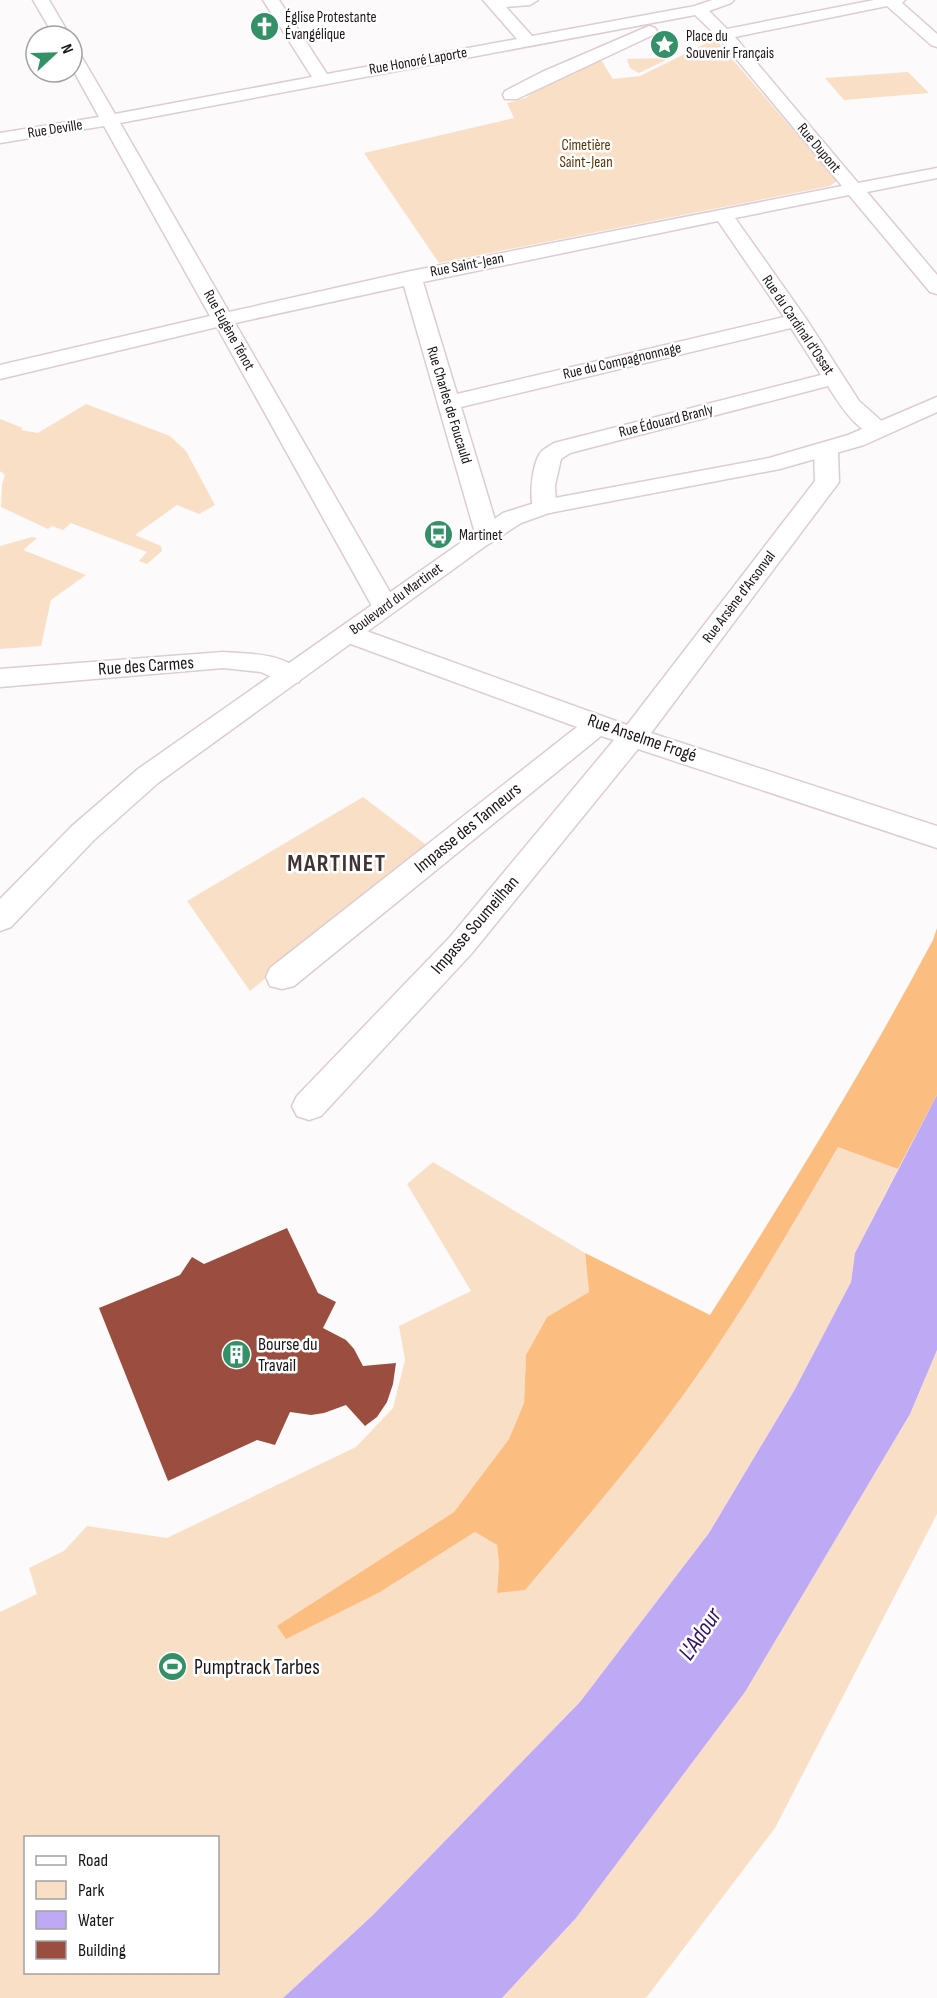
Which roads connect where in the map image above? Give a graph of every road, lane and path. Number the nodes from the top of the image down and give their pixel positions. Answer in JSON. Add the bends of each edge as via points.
{"nodes":[{"id":1,"x":40,"y":0,"type":"edge"},
{"id":2,"x":272,"y":0,"type":"edge"},
{"id":3,"x":530,"y":0,"type":"edge"},
{"id":4,"x":893,"y":0,"type":"edge"},
{"id":5,"x":722,"y":1,"type":"edge"},
{"id":6,"x":493,"y":2,"type":"edge"},
{"id":7,"x":698,"y":10,"type":"junction"},
{"id":8,"x":55,"y":24,"type":"edge"},
{"id":9,"x":724,"y":34,"type":"junction"},
{"id":10,"x":527,"y":41,"type":"junction"},
{"id":11,"x":937,"y":42,"type":"edge"},
{"id":12,"x":84,"y":75,"type":"edge"},
{"id":13,"x":322,"y":79,"type":"junction"},
{"id":14,"x":511,"y":95,"type":"dead end"},
{"id":15,"x":110,"y":120,"type":"junction"},
{"id":16,"x":0,"y":138,"type":"edge"},
{"id":17,"x":937,"y":173,"type":"edge"},
{"id":18,"x":853,"y":189,"type":"junction"},
{"id":19,"x":723,"y":215,"type":"junction"},
{"id":20,"x":411,"y":277,"type":"junction"},
{"id":21,"x":937,"y":288,"type":"edge"},
{"id":22,"x":222,"y":318,"type":"junction"},
{"id":23,"x":797,"y":320,"type":"junction"},
{"id":24,"x":0,"y":372,"type":"edge"},
{"id":25,"x":835,"y":378,"type":"junction"},
{"id":26,"x":448,"y":403,"type":"junction"},
{"id":27,"x":937,"y":404,"type":"edge"},
{"id":28,"x":878,"y":430,"type":"junction"},
{"id":29,"x":826,"y":450,"type":"junction"},
{"id":30,"x":544,"y":507,"type":"junction"},
{"id":31,"x":487,"y":533,"type":"junction"},
{"id":32,"x":386,"y":606,"type":"junction"},
{"id":33,"x":349,"y":634,"type":"junction"},
{"id":34,"x":289,"y":676,"type":"junction"},
{"id":35,"x":0,"y":678,"type":"edge"},
{"id":36,"x":598,"y":724,"type":"junction"},
{"id":37,"x":633,"y":737,"type":"junction"},
{"id":38,"x":937,"y":837,"type":"edge"},
{"id":39,"x":0,"y":919,"type":"edge"},
{"id":40,"x":282,"y":977,"type":"dead end"},
{"id":41,"x":309,"y":1106,"type":"dead end"}],
"edges":[{"from":1,"to":8,"type":"street"},
{"from":2,"to":13,"type":"street"},
{"from":3,"to":6,"type":"street"},
{"from":4,"to":9,"type":"street"},
{"from":4,"to":11,"type":"street"},
{"from":5,"to":7,"type":"street","name":"Rue Honoré Laporte"},
{"from":6,"to":10,"type":"street"},
{"from":7,"to":9,"type":"street","name":"Rue Dupont"},
{"from":7,"to":10,"type":"street","name":"Rue Honoré Laporte"},
{"from":7,"to":14,"type":"street"},
{"from":9,"to":18,"type":"street","name":"Rue Dupont"},
{"from":10,"to":13,"type":"street","name":"Rue Honoré Laporte"},
{"from":12,"to":15,"type":"street","name":"Rue Eugène Ténot"},
{"from":13,"to":15,"type":"street","name":"Rue Honoré Laporte"},
{"from":15,"to":16,"type":"street","name":"Rue Deville"},
{"from":15,"to":22,"type":"street","name":"Rue Eugène Ténot"},
{"from":17,"to":18,"type":"street","name":"Rue Saint-Jean"},
{"from":18,"to":19,"type":"street","name":"Rue Saint-Jean"},
{"from":18,"to":21,"type":"street","name":"Rue Dupont"},
{"from":19,"to":20,"type":"street","name":"Rue Saint-Jean"},
{"from":19,"to":23,"type":"street","name":"Rue du Cardinal d'Ossat"},
{"from":20,"to":22,"type":"street","name":"Rue Saint-Jean"},
{"from":20,"to":26,"type":"street","name":"Rue Charles de Foucauld"},
{"from":22,"to":24,"type":"street","name":"Rue Saint-Jean"},
{"from":22,"to":32,"type":"street","name":"Rue Eugène Ténot"},
{"from":23,"to":25,"type":"street","name":"Rue du Cardinal d'Ossat"},
{"from":23,"to":26,"type":"street","name":"Rue du Compagnonnage"},
{"from":25,"to":28,"type":"street","name":"Rue du Cardinal d'Ossat","via":[[851,405]]},
{"from":25,"to":30,"type":"street","name":"Rue Édouard Branly","via":[[562,448],[550,456],[543,485]]},
{"from":26,"to":31,"type":"street","name":"Rue Charles de Foucauld"},
{"from":27,"to":28,"type":"street","name":"Boulevard du Martinet"},
{"from":28,"to":29,"type":"street","name":"Boulevard du Martinet"},
{"from":29,"to":30,"type":"street","name":"Boulevard du Martinet","via":[[772,465]]},
{"from":29,"to":37,"type":"street","name":"Rue Arsène d'Arsonval","via":[[827,482]]},
{"from":30,"to":31,"type":"street","name":"Boulevard du Martinet","via":[[512,518]]},
{"from":31,"to":32,"type":"street","name":"Boulevard du Martinet"},
{"from":32,"to":33,"type":"street","name":"Boulevard du Martinet"},
{"from":33,"to":34,"type":"street","name":"Boulevard du Martinet"},
{"from":33,"to":36,"type":"street","name":"Rue Anselme Frogé"},
{"from":34,"to":35,"type":"street","name":"Rue des Carmes","via":[[267,664],[223,660]]},
{"from":34,"to":39,"type":"street","name":"Boulevard du Martinet","via":[[148,776],[83,833]]},
{"from":36,"to":37,"type":"street","name":"Rue Anselme Frogé"},
{"from":36,"to":40,"type":"street","name":"Impasse des Tanneurs"},
{"from":37,"to":38,"type":"street","name":"Rue Anselme Frogé"},
{"from":37,"to":41,"type":"street","name":"Impasse Soumeilhan","via":[[461,945]]}]}
